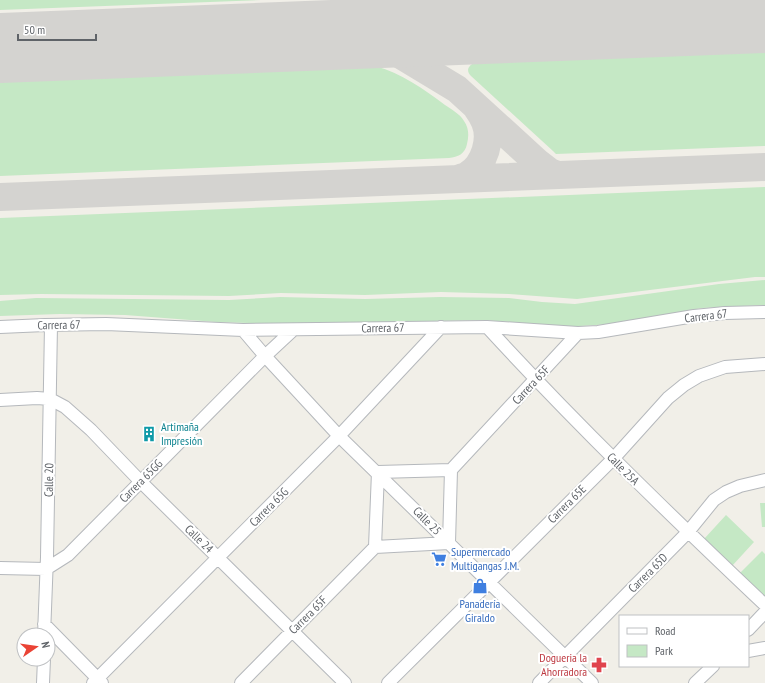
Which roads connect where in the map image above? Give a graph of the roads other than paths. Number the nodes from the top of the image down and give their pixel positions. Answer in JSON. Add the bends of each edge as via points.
{"nodes":[{"id":1,"x":765,"y":312,"type":"edge"},
{"id":2,"x":51,"y":325,"type":"junction"},
{"id":3,"x":0,"y":327,"type":"edge"},
{"id":4,"x":441,"y":327,"type":"junction"},
{"id":5,"x":487,"y":328,"type":"junction"},
{"id":6,"x":243,"y":330,"type":"junction"},
{"id":7,"x":293,"y":330,"type":"junction"},
{"id":8,"x":578,"y":333,"type":"junction"},
{"id":9,"x":265,"y":356,"type":"junction"},
{"id":10,"x":765,"y":364,"type":"edge"},
{"id":11,"x":536,"y":380,"type":"junction"},
{"id":12,"x":50,"y":399,"type":"junction"},
{"id":13,"x":0,"y":400,"type":"edge"},
{"id":14,"x":340,"y":436,"type":"junction"},
{"id":15,"x":613,"y":459,"type":"junction"},
{"id":16,"x":451,"y":470,"type":"junction"},
{"id":17,"x":378,"y":472,"type":"junction"},
{"id":18,"x":765,"y":480,"type":"edge"},
{"id":19,"x":141,"y":482,"type":"junction"},
{"id":20,"x":688,"y":532,"type":"junction"},
{"id":21,"x":449,"y":543,"type":"junction"},
{"id":22,"x":375,"y":547,"type":"junction"},
{"id":23,"x":218,"y":557,"type":"junction"},
{"id":24,"x":0,"y":568,"type":"edge"},
{"id":25,"x":46,"y":570,"type":"junction"},
{"id":26,"x":488,"y":582,"type":"junction"},
{"id":27,"x":765,"y":605,"type":"edge"},
{"id":28,"x":765,"y":612,"type":"edge"},
{"id":29,"x":44,"y":627,"type":"edge"},
{"id":30,"x":749,"y":629,"type":"edge"},
{"id":31,"x":293,"y":630,"type":"junction"},
{"id":32,"x":56,"y":642,"type":"edge"},
{"id":33,"x":765,"y":648,"type":"edge"},
{"id":34,"x":749,"y":651,"type":"edge"},
{"id":35,"x":565,"y":656,"type":"junction"},
{"id":36,"x":44,"y":667,"type":"edge"},
{"id":37,"x":712,"y":667,"type":"edge"},
{"id":38,"x":98,"y":682,"type":"edge"},
{"id":39,"x":44,"y":683,"type":"edge"},
{"id":40,"x":241,"y":683,"type":"edge"},
{"id":41,"x":345,"y":683,"type":"edge"},
{"id":42,"x":388,"y":683,"type":"edge"},
{"id":43,"x":540,"y":683,"type":"edge"},
{"id":44,"x":592,"y":683,"type":"edge"},
{"id":45,"x":695,"y":683,"type":"edge"}],
"edges":[{"from":1,"to":8,"type":"street","name":"Carrera 67","via":[[694,316]]},
{"from":2,"to":3,"type":"street","name":"Carrera 67"},
{"from":2,"to":6,"type":"street","name":"Carrera 67","via":[[106,324]]},
{"from":2,"to":12,"type":"street","name":"Calle 20"},
{"from":4,"to":5,"type":"street","name":"Carrera 67"},
{"from":4,"to":7,"type":"street","name":"Carrera 67"},
{"from":4,"to":14,"type":"street","name":"Carrera 65G"},
{"from":5,"to":8,"type":"street","name":"Carrera 67"},
{"from":5,"to":11,"type":"street","name":"Calle 25A"},
{"from":6,"to":7,"type":"street","name":"Carrera 67"},
{"from":6,"to":9,"type":"street","name":"Calle 25"},
{"from":7,"to":9,"type":"street"},
{"from":8,"to":11,"type":"street","name":"Carrera 65F"},
{"from":9,"to":14,"type":"street","name":"Calle 25"},
{"from":9,"to":19,"type":"street","name":"Carrera 65GG"},
{"from":10,"to":15,"type":"street","name":"Carrera 65E","via":[[725,367],[699,376],[684,385],[668,398]]},
{"from":11,"to":15,"type":"street","name":"Calle 25A"},
{"from":11,"to":16,"type":"street","name":"Carrera 65F"},
{"from":12,"to":13,"type":"street"},
{"from":12,"to":19,"type":"street","name":"Calle 24","via":[[65,406]]},
{"from":12,"to":25,"type":"street","name":"Calle 20"},
{"from":14,"to":17,"type":"street","name":"Calle 25"},
{"from":14,"to":23,"type":"street","name":"Carrera 65G"},
{"from":15,"to":20,"type":"street","name":"Calle 25A"},
{"from":15,"to":26,"type":"street","name":"Carrera 65E"},
{"from":16,"to":17,"type":"street"},
{"from":16,"to":21,"type":"street"},
{"from":17,"to":21,"type":"street","name":"Calle 25"},
{"from":17,"to":22,"type":"street"},
{"from":18,"to":20,"type":"street","name":"Carrera 65D","via":[[740,486],[714,500]]},
{"from":19,"to":23,"type":"street","name":"Calle 24"},
{"from":19,"to":25,"type":"street","name":"Carrera 65GG","via":[[68,555]]},
{"from":20,"to":27,"type":"street","name":"Calle 25A"},
{"from":20,"to":35,"type":"street","name":"Carrera 65D"},
{"from":21,"to":22,"type":"street"},
{"from":21,"to":26,"type":"street","name":"Calle 25"},
{"from":22,"to":31,"type":"street","name":"Carrera 65F"},
{"from":23,"to":31,"type":"street","name":"Calle 24"},
{"from":23,"to":38,"type":"street","name":"Carrera 65G"},
{"from":24,"to":25,"type":"street"},
{"from":25,"to":29,"type":"street","name":"Calle 20"},
{"from":26,"to":35,"type":"street","name":"Calle 25"},
{"from":26,"to":42,"type":"street","name":"Carrera 65E"},
{"from":28,"to":30,"type":"street"},
{"from":31,"to":40,"type":"street","name":"Carrera 65F"},
{"from":31,"to":41,"type":"street","name":"Calle 24"},
{"from":32,"to":38,"type":"street"},
{"from":33,"to":34,"type":"street"},
{"from":35,"to":43,"type":"street","name":"Carrera 65D"},
{"from":35,"to":44,"type":"street","name":"Calle 25"},
{"from":36,"to":39,"type":"street"},
{"from":37,"to":45,"type":"street"}]}
